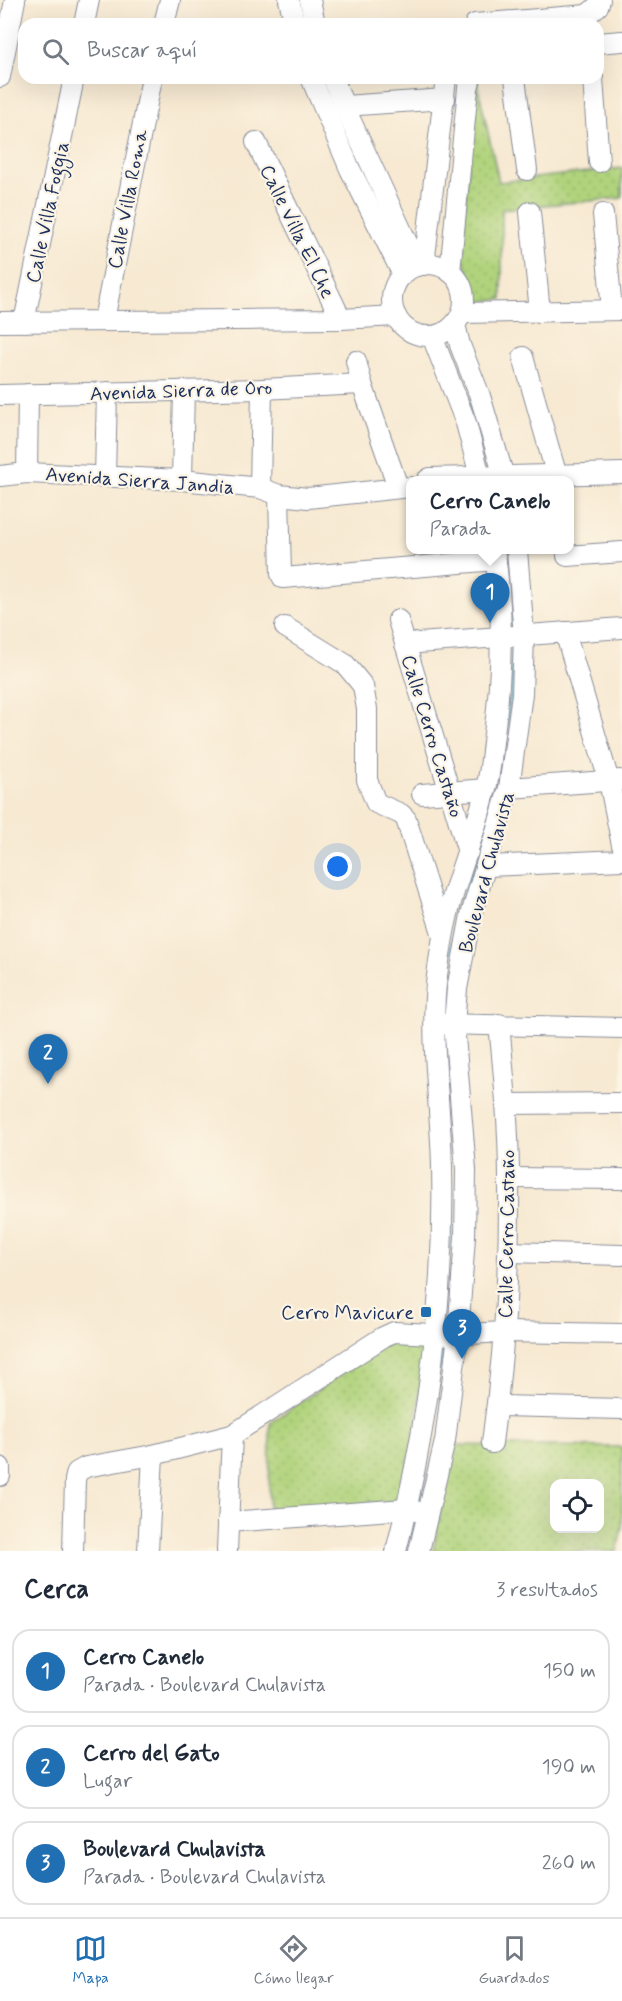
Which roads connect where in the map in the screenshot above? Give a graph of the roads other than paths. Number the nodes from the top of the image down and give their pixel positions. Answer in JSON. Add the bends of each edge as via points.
{"nodes":[{"id":1,"x":15,"y":0,"type":"edge"},
{"id":2,"x":89,"y":0,"type":"edge"},
{"id":3,"x":170,"y":0,"type":"edge"},
{"id":4,"x":289,"y":0,"type":"edge"},
{"id":5,"x":310,"y":0,"type":"edge"},
{"id":6,"x":589,"y":15,"type":"edge"},
{"id":7,"x":85,"y":18,"type":"edge"},
{"id":8,"x":166,"y":18,"type":"edge"},
{"id":9,"x":294,"y":18,"type":"edge"},
{"id":10,"x":314,"y":18,"type":"edge"},
{"id":11,"x":551,"y":18,"type":"edge"},
{"id":12,"x":622,"y":41,"type":"edge"},
{"id":13,"x":604,"y":42,"type":"edge"},
{"id":14,"x":0,"y":77,"type":"edge"},
{"id":15,"x":73,"y":84,"type":"edge"},
{"id":16,"x":151,"y":84,"type":"edge"},
{"id":17,"x":314,"y":84,"type":"edge"},
{"id":18,"x":335,"y":84,"type":"edge"},
{"id":19,"x":446,"y":84,"type":"edge"},
{"id":20,"x":469,"y":84,"type":"edge"},
{"id":21,"x":516,"y":84,"type":"edge"},
{"id":22,"x":593,"y":84,"type":"edge"},
{"id":23,"x":445,"y":99,"type":"junction"},
{"id":24,"x":344,"y":106,"type":"junction"},
{"id":25,"x":256,"y":142,"type":"dead end"},
{"id":26,"x":599,"y":162,"type":"dead end"},
{"id":27,"x":527,"y":170,"type":"dead end"},
{"id":28,"x":530,"y":212,"type":"dead end"},
{"id":29,"x":603,"y":214,"type":"dead end"},
{"id":30,"x":415,"y":269,"type":"junction"},
{"id":31,"x":450,"y":272,"type":"junction"},
{"id":32,"x":617,"y":310,"type":"edge"},
{"id":33,"x":540,"y":312,"type":"junction"},
{"id":34,"x":396,"y":316,"type":"junction"},
{"id":35,"x":341,"y":319,"type":"junction"},
{"id":36,"x":458,"y":319,"type":"junction"},
{"id":37,"x":104,"y":320,"type":"junction"},
{"id":38,"x":0,"y":322,"type":"edge"},
{"id":39,"x":24,"y":322,"type":"junction"},
{"id":40,"x":432,"y":336,"type":"junction"},
{"id":41,"x":523,"y":357,"type":"dead end"},
{"id":42,"x":356,"y":361,"type":"dead end"},
{"id":43,"x":362,"y":384,"type":"junction"},
{"id":44,"x":262,"y":389,"type":"junction"},
{"id":45,"x":184,"y":390,"type":"junction"},
{"id":46,"x":107,"y":392,"type":"junction"},
{"id":47,"x":28,"y":394,"type":"junction"},
{"id":48,"x":0,"y":395,"type":"edge"},
{"id":49,"x":27,"y":473,"type":"junction"},
{"id":50,"x":622,"y":473,"type":"edge"},
{"id":51,"x":0,"y":476,"type":"edge"},
{"id":52,"x":105,"y":476,"type":"junction"},
{"id":53,"x":480,"y":476,"type":"edge"},
{"id":54,"x":503,"y":476,"type":"edge"},
{"id":55,"x":565,"y":476,"type":"edge"},
{"id":56,"x":574,"y":477,"type":"edge"},
{"id":57,"x":182,"y":480,"type":"junction"},
{"id":58,"x":404,"y":487,"type":"edge"},
{"id":59,"x":270,"y":491,"type":"junction"},
{"id":60,"x":622,"y":552,"type":"edge"},
{"id":61,"x":517,"y":554,"type":"edge"},
{"id":62,"x":495,"y":555,"type":"edge"},
{"id":63,"x":441,"y":557,"type":"edge"},
{"id":64,"x":567,"y":560,"type":"edge"},
{"id":65,"x":398,"y":620,"type":"dead end"},
{"id":66,"x":285,"y":627,"type":"dead end"},
{"id":67,"x":622,"y":628,"type":"edge"},
{"id":68,"x":565,"y":632,"type":"junction"},
{"id":69,"x":525,"y":636,"type":"junction"},
{"id":70,"x":502,"y":637,"type":"junction"},
{"id":71,"x":405,"y":644,"type":"junction"},
{"id":72,"x":616,"y":781,"type":"edge"},
{"id":73,"x":509,"y":788,"type":"junction"},
{"id":74,"x":486,"y":789,"type":"junction"},
{"id":75,"x":449,"y":792,"type":"junction"},
{"id":76,"x":422,"y":794,"type":"dead end"},
{"id":77,"x":622,"y":845,"type":"edge"},
{"id":78,"x":468,"y":852,"type":"junction"},
{"id":79,"x":622,"y":860,"type":"edge"},
{"id":80,"x":487,"y":866,"type":"junction"},
{"id":81,"x":444,"y":937,"type":"junction"},
{"id":82,"x":434,"y":1023,"type":"junction"},
{"id":83,"x":454,"y":1024,"type":"junction"},
{"id":84,"x":500,"y":1024,"type":"junction"},
{"id":85,"x":622,"y":1028,"type":"edge"},
{"id":86,"x":622,"y":1103,"type":"edge"},
{"id":87,"x":507,"y":1104,"type":"junction"},
{"id":88,"x":509,"y":1178,"type":"junction"},
{"id":89,"x":622,"y":1179,"type":"edge"},
{"id":90,"x":509,"y":1252,"type":"junction"},
{"id":91,"x":622,"y":1255,"type":"edge"},
{"id":92,"x":504,"y":1332,"type":"junction"},
{"id":93,"x":622,"y":1334,"type":"edge"},
{"id":94,"x":436,"y":1335,"type":"junction"},
{"id":95,"x":458,"y":1335,"type":"junction"},
{"id":96,"x":497,"y":1407,"type":"junction"},
{"id":97,"x":622,"y":1409,"type":"edge"},
{"id":98,"x":232,"y":1435,"type":"junction"},
{"id":99,"x":492,"y":1443,"type":"dead end"},
{"id":100,"x":153,"y":1455,"type":"junction"},
{"id":101,"x":0,"y":1467,"type":"edge"},
{"id":102,"x":0,"y":1476,"type":"edge"},
{"id":103,"x":406,"y":1509,"type":"junction"},
{"id":104,"x":427,"y":1514,"type":"junction"},
{"id":105,"x":228,"y":1522,"type":"junction"},
{"id":106,"x":73,"y":1551,"type":"edge"},
{"id":107,"x":148,"y":1551,"type":"edge"},
{"id":108,"x":227,"y":1551,"type":"edge"},
{"id":109,"x":396,"y":1551,"type":"edge"},
{"id":110,"x":418,"y":1551,"type":"edge"}],
"edges":[{"from":1,"to":14,"type":"street"},
{"from":2,"to":7,"type":"street"},
{"from":3,"to":8,"type":"street"},
{"from":4,"to":9,"type":"street"},
{"from":5,"to":10,"type":"street"},
{"from":6,"to":11,"type":"street"},
{"from":12,"to":13,"type":"street"},
{"from":15,"to":39,"type":"street","name":"Calle Villa Foggia"},
{"from":16,"to":37,"type":"street","name":"Calle Villa Roma"},
{"from":17,"to":30,"type":"street","via":[[350,169]]},
{"from":18,"to":24,"type":"street"},
{"from":19,"to":23,"type":"street"},
{"from":20,"to":31,"type":"street"},
{"from":21,"to":27,"type":"street"},
{"from":22,"to":26,"type":"street"},
{"from":23,"to":24,"type":"street"},
{"from":23,"to":30,"type":"street"},
{"from":24,"to":30,"type":"street"},
{"from":25,"to":35,"type":"street","name":"Calle Villa El Che"},
{"from":28,"to":33,"type":"street"},
{"from":29,"to":32,"type":"street"},
{"from":30,"to":31,"type":"street","via":[[442,267]]},
{"from":30,"to":34,"type":"street","via":[[396,284]]},
{"from":31,"to":36,"type":"street","via":[[463,291]]},
{"from":32,"to":33,"type":"street"},
{"from":33,"to":36,"type":"street"},
{"from":34,"to":35,"type":"street"},
{"from":34,"to":40,"type":"street","via":[[411,332]]},
{"from":35,"to":37,"type":"street"},
{"from":36,"to":40,"type":"street","via":[[448,330]]},
{"from":36,"to":54,"type":"street","via":[[460,345]]},
{"from":37,"to":39,"type":"street"},
{"from":38,"to":39,"type":"street"},
{"from":40,"to":53,"type":"street","via":[[466,423]]},
{"from":41,"to":55,"type":"street"},
{"from":42,"to":43,"type":"street"},
{"from":43,"to":44,"type":"street","name":"Avenida Sierra de Oro"},
{"from":43,"to":58,"type":"street"},
{"from":44,"to":45,"type":"street","name":"Avenida Sierra de Oro"},
{"from":44,"to":59,"type":"street"},
{"from":45,"to":46,"type":"street","name":"Avenida Sierra de Oro"},
{"from":45,"to":57,"type":"street"},
{"from":46,"to":47,"type":"street","name":"Avenida Sierra de Oro"},
{"from":46,"to":52,"type":"street"},
{"from":47,"to":48,"type":"street","name":"Avenida Sierra de Oro"},
{"from":47,"to":49,"type":"street"},
{"from":49,"to":51,"type":"street","name":"Avenida Sierra Jandia"},
{"from":49,"to":52,"type":"street","name":"Avenida Sierra Jandia"},
{"from":50,"to":56,"type":"street"},
{"from":52,"to":57,"type":"street","name":"Avenida Sierra Jandia"},
{"from":57,"to":59,"type":"street","name":"Avenida Sierra Jandia"},
{"from":58,"to":59,"type":"street","name":"Avenida Sierra Jandia","via":[[308,498]]},
{"from":59,"to":63,"type":"street","via":[[283,579]]},
{"from":60,"to":64,"type":"street"},
{"from":61,"to":69,"type":"street","name":"Boulevard Chulavista"},
{"from":62,"to":63,"type":"street"},
{"from":62,"to":70,"type":"street","name":"Boulevard Chulavista"},
{"from":65,"to":71,"type":"street","name":"Calle Cerro Castaño"},
{"from":66,"to":81,"type":"street","via":[[345,664],[363,686],[368,780],[376,803],[406,819]]},
{"from":67,"to":68,"type":"street"},
{"from":68,"to":69,"type":"street"},
{"from":68,"to":72,"type":"street"},
{"from":69,"to":70,"type":"street"},
{"from":69,"to":73,"type":"street","name":"Boulevard Chulavista","via":[[522,694]]},
{"from":70,"to":71,"type":"street"},
{"from":70,"to":74,"type":"street","name":"Boulevard Chulavista","via":[[500,693]]},
{"from":71,"to":75,"type":"street","name":"Calle Cerro Castaño"},
{"from":72,"to":73,"type":"street"},
{"from":72,"to":77,"type":"street"},
{"from":73,"to":80,"type":"street","name":"Boulevard Chulavista"},
{"from":74,"to":75,"type":"street"},
{"from":74,"to":78,"type":"street","name":"Boulevard Chulavista"},
{"from":75,"to":76,"type":"street"},
{"from":75,"to":78,"type":"street","name":"Calle Cerro Castaño"},
{"from":78,"to":81,"type":"street","name":"Boulevard Chulavista"},
{"from":79,"to":80,"type":"street"},
{"from":80,"to":83,"type":"street","name":"Boulevard Chulavista","via":[[471,915]]},
{"from":81,"to":82,"type":"street","name":"Boulevard Chulavista"},
{"from":82,"to":83,"type":"street"},
{"from":82,"to":94,"type":"street","name":"Boulevard Chulavista","via":[[442,1168]]},
{"from":83,"to":84,"type":"street"},
{"from":83,"to":95,"type":"street","name":"Boulevard Chulavista","via":[[466,1170]]},
{"from":84,"to":85,"type":"street"},
{"from":84,"to":87,"type":"street","name":"Calle Cerro Castaño"},
{"from":86,"to":87,"type":"street"},
{"from":87,"to":88,"type":"street","name":"Calle Cerro Castaño"},
{"from":88,"to":89,"type":"street"},
{"from":88,"to":90,"type":"street","name":"Calle Cerro Castaño"},
{"from":90,"to":91,"type":"street"},
{"from":90,"to":92,"type":"street","name":"Calle Cerro Castaño"},
{"from":92,"to":93,"type":"street"},
{"from":92,"to":95,"type":"street"},
{"from":92,"to":96,"type":"street","name":"Calle Cerro Castaño"},
{"from":94,"to":95,"type":"street"},
{"from":94,"to":98,"type":"street","via":[[394,1332],[383,1336]]},
{"from":94,"to":103,"type":"street","name":"Boulevard Chulavista","via":[[422,1437]]},
{"from":95,"to":104,"type":"street","name":"Boulevard Chulavista","via":[[445,1441]]},
{"from":96,"to":97,"type":"street"},
{"from":96,"to":99,"type":"street","name":"Calle Cerro Castaño"},
{"from":98,"to":100,"type":"street"},
{"from":98,"to":105,"type":"street"},
{"from":100,"to":106,"type":"street","via":[[77,1472]]},
{"from":100,"to":107,"type":"street"},
{"from":101,"to":102,"type":"street"},
{"from":103,"to":104,"type":"street"},
{"from":103,"to":105,"type":"street"},
{"from":103,"to":109,"type":"street","name":"Boulevard Chulavista"},
{"from":104,"to":110,"type":"street","name":"Boulevard Chulavista"},
{"from":105,"to":108,"type":"street"}]}
